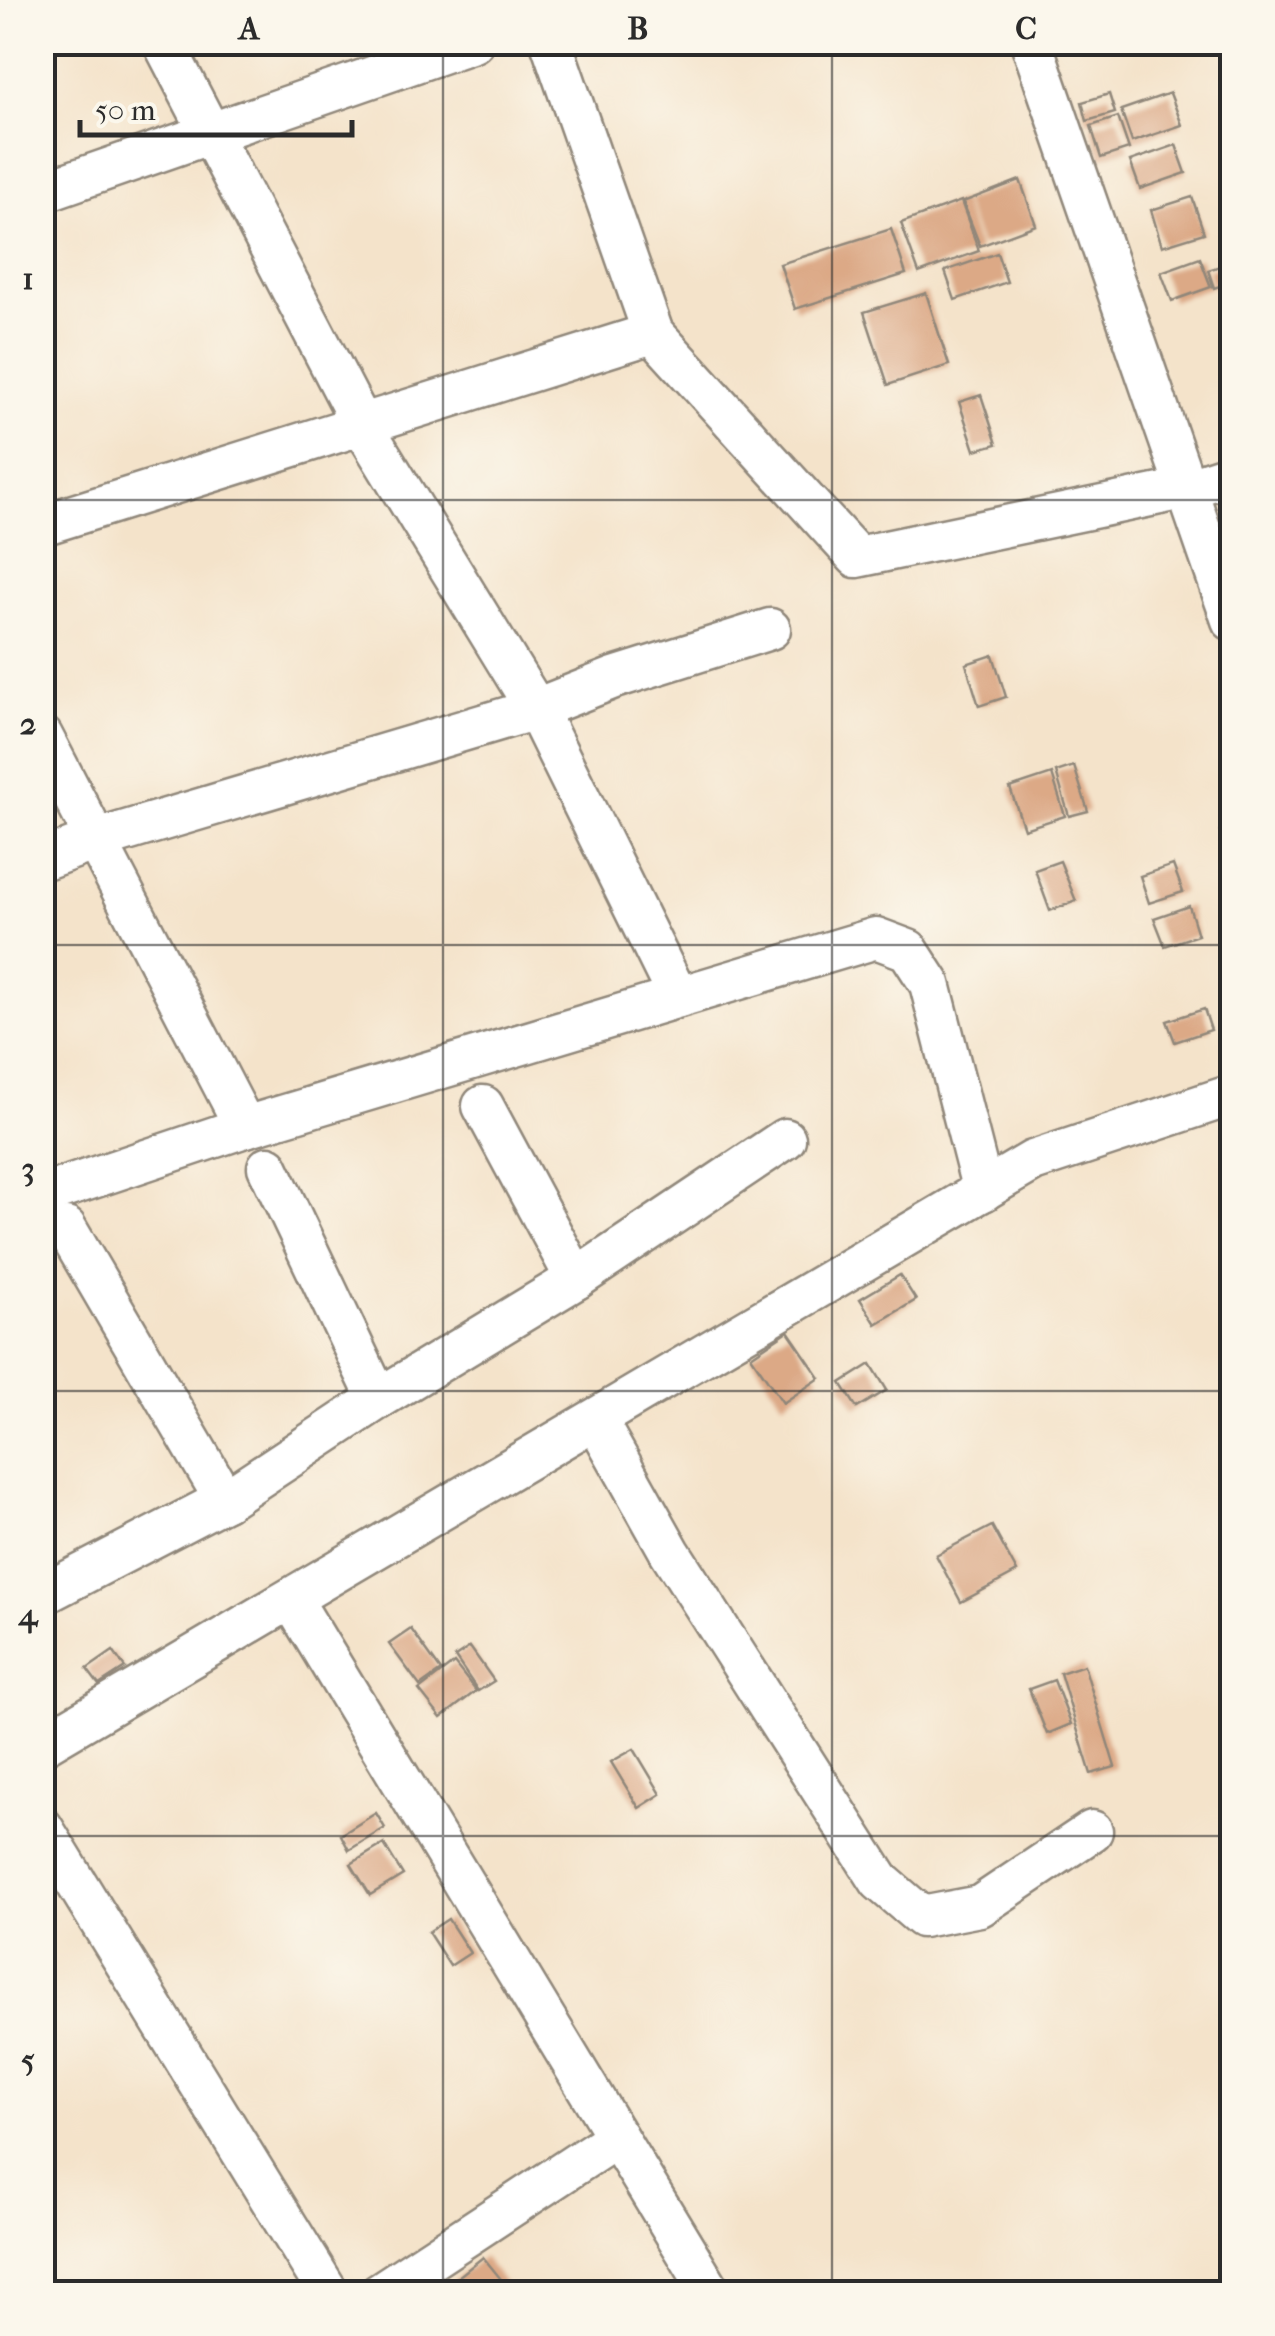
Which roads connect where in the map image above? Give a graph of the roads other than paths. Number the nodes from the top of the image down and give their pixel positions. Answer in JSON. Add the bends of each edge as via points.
{"nodes":[{"id":1,"x":163,"y":42,"type":"edge"},
{"id":2,"x":473,"y":42,"type":"edge"},
{"id":3,"x":550,"y":42,"type":"edge"},
{"id":4,"x":1032,"y":42,"type":"edge"},
{"id":5,"x":210,"y":134,"type":"junction"},
{"id":6,"x":42,"y":192,"type":"edge"},
{"id":7,"x":653,"y":332,"type":"junction"},
{"id":8,"x":362,"y":423,"type":"junction"},
{"id":9,"x":1232,"y":474,"type":"edge"},
{"id":10,"x":1189,"y":488,"type":"junction"},
{"id":11,"x":42,"y":525,"type":"edge"},
{"id":12,"x":1232,"y":620,"type":"edge"},
{"id":13,"x":770,"y":630,"type":"dead end"},
{"id":14,"x":536,"y":709,"type":"junction"},
{"id":15,"x":42,"y":736,"type":"edge"},
{"id":16,"x":96,"y":840,"type":"junction"},
{"id":17,"x":42,"y":860,"type":"edge"},
{"id":18,"x":678,"y":997,"type":"junction"},
{"id":19,"x":1232,"y":1095,"type":"edge"},
{"id":20,"x":483,"y":1106,"type":"dead end"},
{"id":21,"x":245,"y":1127,"type":"junction"},
{"id":22,"x":785,"y":1139,"type":"dead end"},
{"id":23,"x":268,"y":1166,"type":"dead end"},
{"id":24,"x":983,"y":1191,"type":"junction"},
{"id":25,"x":42,"y":1195,"type":"edge"},
{"id":26,"x":66,"y":1228,"type":"dead end"},
{"id":27,"x":576,"y":1279,"type":"junction"},
{"id":28,"x":378,"y":1399,"type":"junction"},
{"id":29,"x":596,"y":1420,"type":"junction"},
{"id":30,"x":225,"y":1500,"type":"junction"},
{"id":31,"x":44,"y":1591,"type":"edge"},
{"id":32,"x":292,"y":1600,"type":"junction"},
{"id":33,"x":42,"y":1745,"type":"edge"},
{"id":34,"x":42,"y":1827,"type":"edge"},
{"id":35,"x":1092,"y":1831,"type":"dead end"},
{"id":36,"x":618,"y":2137,"type":"junction"},
{"id":37,"x":329,"y":2294,"type":"edge"},
{"id":38,"x":378,"y":2294,"type":"edge"},
{"id":39,"x":712,"y":2294,"type":"edge"}],
"edges":[{"from":1,"to":5,"type":"street"},
{"from":2,"to":5,"type":"street"},
{"from":3,"to":7,"type":"street"},
{"from":4,"to":10,"type":"street"},
{"from":5,"to":6,"type":"street"},
{"from":5,"to":8,"type":"street"},
{"from":7,"to":8,"type":"street"},
{"from":7,"to":10,"type":"street","via":[[858,557]]},
{"from":8,"to":11,"type":"street"},
{"from":8,"to":14,"type":"street"},
{"from":9,"to":10,"type":"street"},
{"from":10,"to":12,"type":"street"},
{"from":13,"to":14,"type":"street"},
{"from":14,"to":16,"type":"street"},
{"from":14,"to":18,"type":"street"},
{"from":15,"to":16,"type":"street"},
{"from":16,"to":17,"type":"street"},
{"from":16,"to":21,"type":"street"},
{"from":18,"to":21,"type":"street"},
{"from":18,"to":24,"type":"street","via":[[876,938],[908,950],[930,984]]},
{"from":19,"to":24,"type":"street","via":[[1032,1161]]},
{"from":20,"to":27,"type":"street"},
{"from":21,"to":25,"type":"street"},
{"from":22,"to":27,"type":"street"},
{"from":23,"to":28,"type":"street"},
{"from":24,"to":29,"type":"street"},
{"from":26,"to":30,"type":"street"},
{"from":27,"to":28,"type":"street"},
{"from":28,"to":30,"type":"street"},
{"from":29,"to":32,"type":"street"},
{"from":29,"to":35,"type":"street","via":[[670,1552],[880,1881],[922,1917],[980,1906]]},
{"from":30,"to":31,"type":"street"},
{"from":32,"to":33,"type":"street"},
{"from":32,"to":36,"type":"street"},
{"from":34,"to":37,"type":"street"},
{"from":36,"to":38,"type":"street"},
{"from":36,"to":39,"type":"street"}]}
